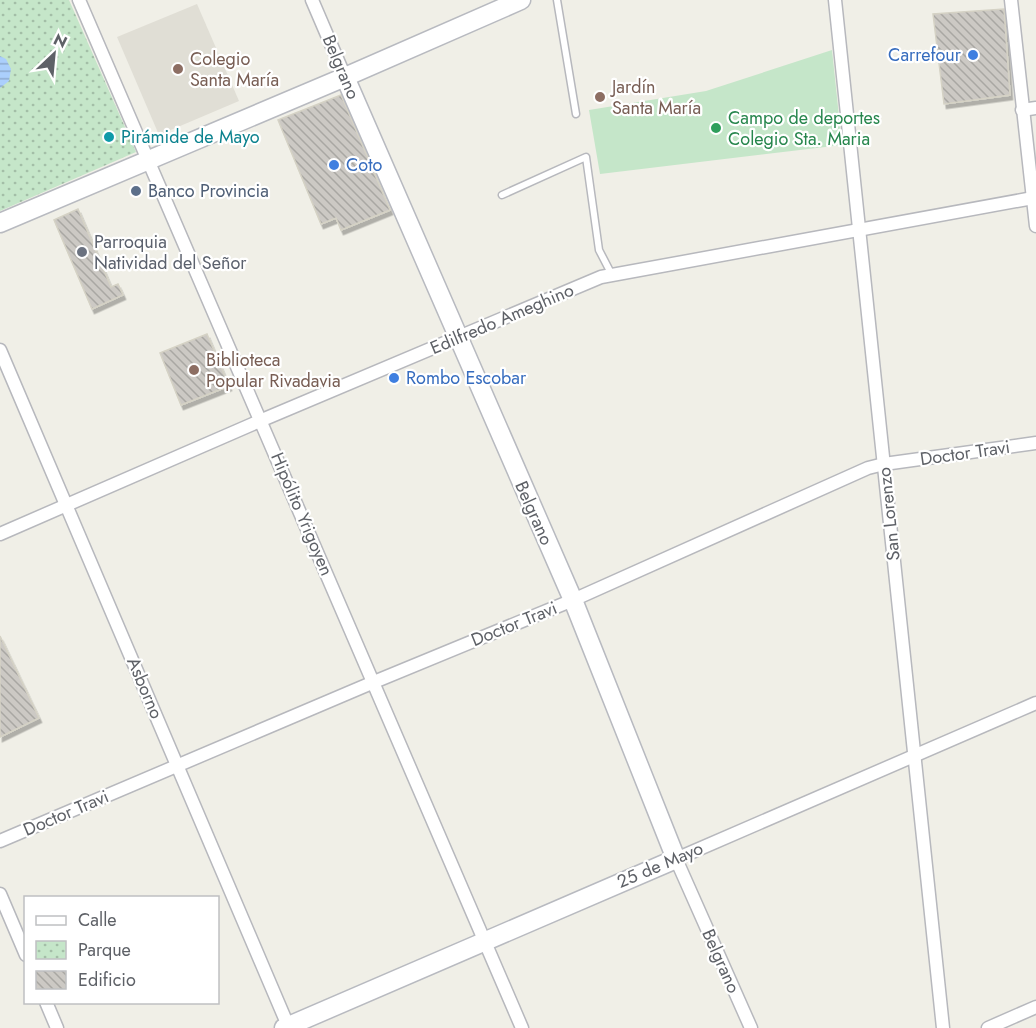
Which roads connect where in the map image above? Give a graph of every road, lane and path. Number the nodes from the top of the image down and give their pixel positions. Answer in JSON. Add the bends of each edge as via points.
{"nodes":[{"id":1,"x":79,"y":0,"type":"edge"},
{"id":2,"x":312,"y":0,"type":"edge"},
{"id":3,"x":521,"y":0,"type":"edge"},
{"id":4,"x":557,"y":0,"type":"edge"},
{"id":5,"x":835,"y":0,"type":"edge"},
{"id":6,"x":1011,"y":0,"type":"edge"},
{"id":7,"x":345,"y":77,"type":"junction"},
{"id":8,"x":1036,"y":108,"type":"edge"},
{"id":9,"x":1022,"y":110,"type":"junction"},
{"id":10,"x":576,"y":114,"type":"dead end"},
{"id":11,"x":149,"y":160,"type":"junction"},
{"id":12,"x":502,"y":195,"type":"dead end"},
{"id":13,"x":1033,"y":198,"type":"junction"},
{"id":14,"x":0,"y":223,"type":"edge"},
{"id":15,"x":1036,"y":226,"type":"edge"},
{"id":16,"x":860,"y":228,"type":"junction"},
{"id":17,"x":612,"y":274,"type":"junction"},
{"id":18,"x":458,"y":338,"type":"junction"},
{"id":19,"x":0,"y":350,"type":"edge"},
{"id":20,"x":261,"y":420,"type":"junction"},
{"id":21,"x":1036,"y":443,"type":"edge"},
{"id":22,"x":884,"y":464,"type":"junction"},
{"id":23,"x":66,"y":506,"type":"junction"},
{"id":24,"x":0,"y":534,"type":"edge"},
{"id":25,"x":573,"y":600,"type":"junction"},
{"id":26,"x":374,"y":682,"type":"junction"},
{"id":27,"x":1036,"y":703,"type":"edge"},
{"id":28,"x":913,"y":755,"type":"junction"},
{"id":29,"x":178,"y":765,"type":"junction"},
{"id":30,"x":0,"y":841,"type":"edge"},
{"id":31,"x":676,"y":859,"type":"junction"},
{"id":32,"x":0,"y":894,"type":"edge"},
{"id":33,"x":484,"y":942,"type":"junction"},
{"id":34,"x":24,"y":950,"type":"edge"},
{"id":35,"x":47,"y":1004,"type":"edge"},
{"id":36,"x":1036,"y":1007,"type":"edge"},
{"id":37,"x":287,"y":1027,"type":"edge"},
{"id":38,"x":57,"y":1028,"type":"edge"},
{"id":39,"x":522,"y":1028,"type":"edge"},
{"id":40,"x":751,"y":1028,"type":"edge"},
{"id":41,"x":943,"y":1028,"type":"edge"},
{"id":42,"x":988,"y":1028,"type":"edge"}],
"edges":[{"from":1,"to":11,"type":"street","name":"Hipólito Yrigoyen"},
{"from":2,"to":7,"type":"street","name":"Belgrano"},
{"from":3,"to":7,"type":"main road"},
{"from":4,"to":10,"type":"lane"},
{"from":5,"to":16,"type":"street","name":"San Lorenzo"},
{"from":6,"to":9,"type":"street"},
{"from":7,"to":11,"type":"main road"},
{"from":7,"to":18,"type":"main road","name":"Belgrano"},
{"from":8,"to":9,"type":"street"},
{"from":9,"to":13,"type":"street"},
{"from":11,"to":14,"type":"main road"},
{"from":11,"to":20,"type":"street","name":"Hipólito Yrigoyen"},
{"from":12,"to":17,"type":"lane","via":[[586,157],[600,250]]},
{"from":13,"to":15,"type":"street"},
{"from":13,"to":16,"type":"street","name":"Edilfredo Ameghino"},
{"from":16,"to":17,"type":"street","name":"Edilfredo Ameghino"},
{"from":16,"to":22,"type":"street","name":"San Lorenzo"},
{"from":17,"to":18,"type":"street","name":"Edilfredo Ameghino"},
{"from":18,"to":20,"type":"street","name":"Edilfredo Ameghino"},
{"from":18,"to":25,"type":"main road","name":"Belgrano"},
{"from":19,"to":23,"type":"street","name":"Asborno"},
{"from":20,"to":23,"type":"street","name":"Edilfredo Ameghino"},
{"from":20,"to":26,"type":"street","name":"Hipólito Yrigoyen"},
{"from":21,"to":22,"type":"street","name":"Doctor Travi"},
{"from":22,"to":25,"type":"street","name":"Doctor Travi"},
{"from":22,"to":28,"type":"street","name":"San Lorenzo"},
{"from":23,"to":24,"type":"street","name":"Edilfredo Ameghino"},
{"from":23,"to":29,"type":"street","name":"Asborno"},
{"from":25,"to":26,"type":"street","name":"Doctor Travi"},
{"from":25,"to":31,"type":"main road","name":"Belgrano"},
{"from":26,"to":29,"type":"street","name":"Doctor Travi"},
{"from":26,"to":33,"type":"street","name":"Hipólito Yrigoyen"},
{"from":27,"to":28,"type":"street","name":"25 de Mayo"},
{"from":28,"to":31,"type":"street","name":"25 de Mayo"},
{"from":28,"to":41,"type":"street","name":"San Lorenzo"},
{"from":29,"to":30,"type":"street","name":"Doctor Travi"},
{"from":29,"to":37,"type":"street","name":"Asborno"},
{"from":31,"to":33,"type":"main road","name":"25 de Mayo"},
{"from":31,"to":40,"type":"street","name":"Belgrano"},
{"from":32,"to":34,"type":"street"},
{"from":33,"to":37,"type":"main road","name":"25 de Mayo"},
{"from":33,"to":39,"type":"street","name":"Hipólito Yrigoyen"},
{"from":35,"to":38,"type":"street"},
{"from":36,"to":42,"type":"street"}]}
